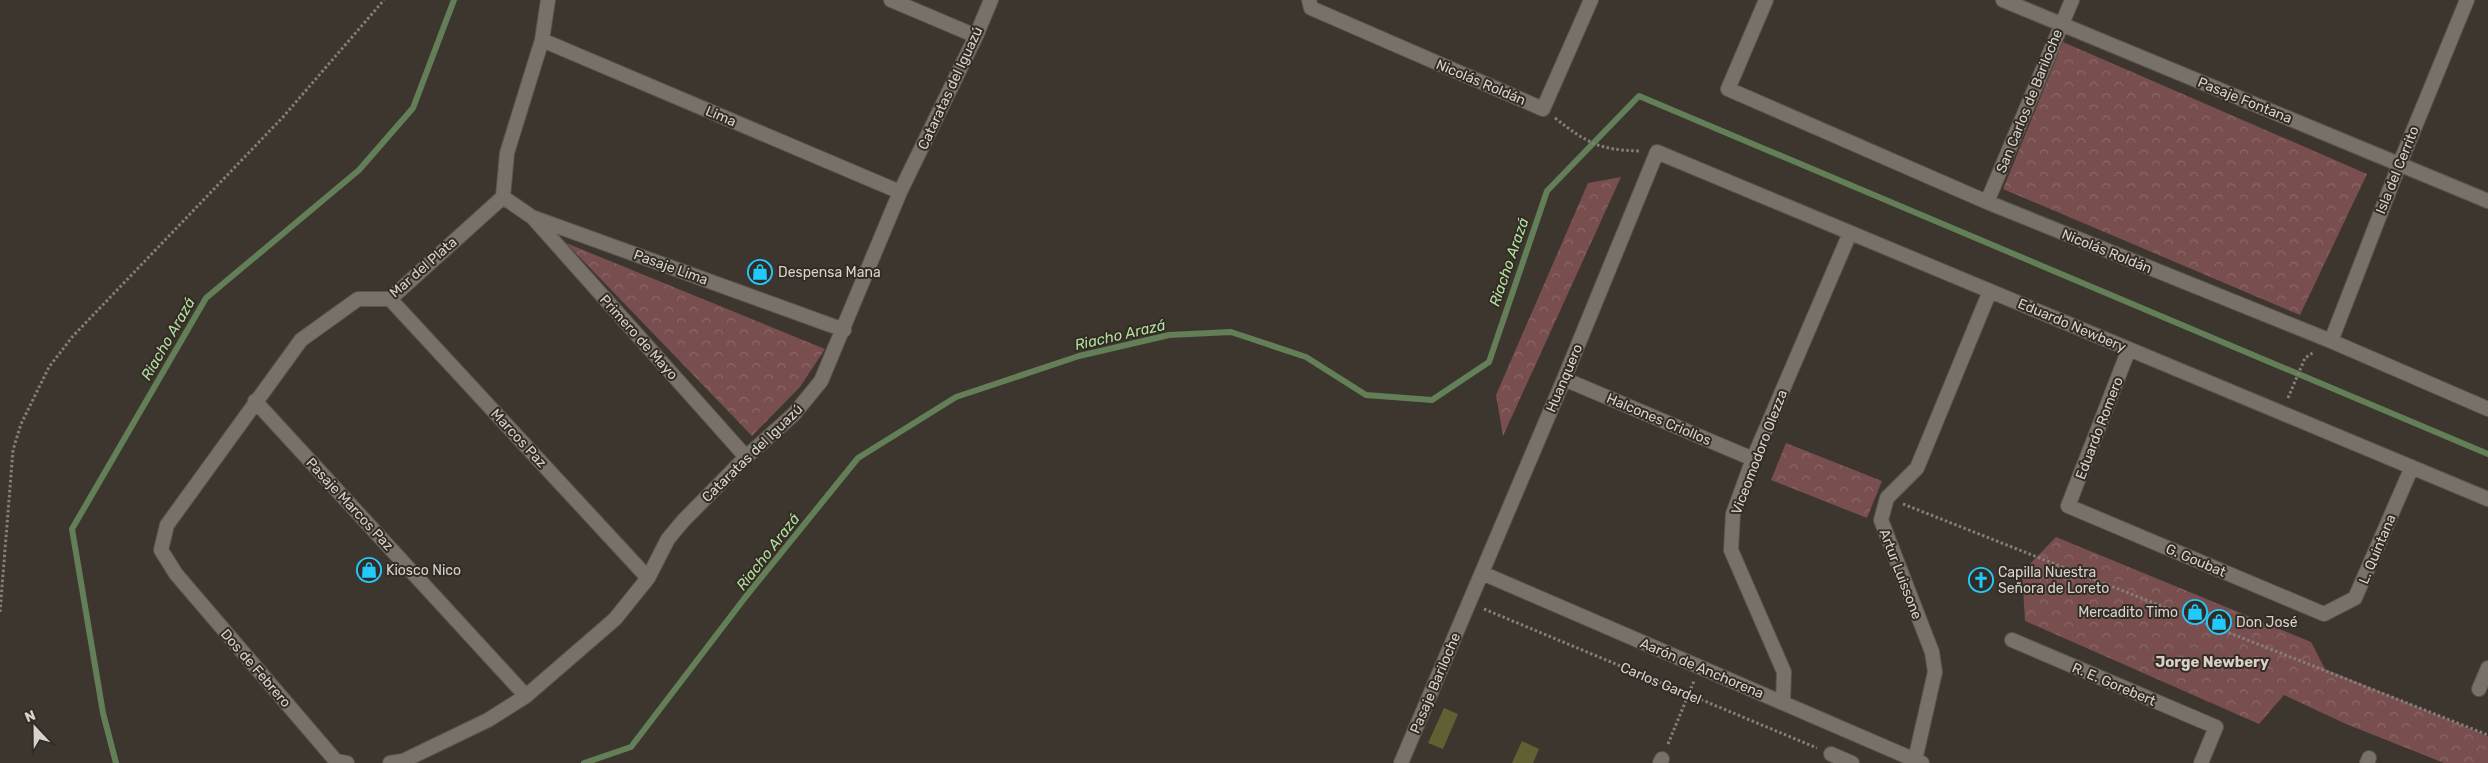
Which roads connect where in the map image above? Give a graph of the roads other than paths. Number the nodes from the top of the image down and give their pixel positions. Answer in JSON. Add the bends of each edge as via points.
{"nodes":[{"id":1,"x":548,"y":0,"type":"edge"},
{"id":2,"x":891,"y":0,"type":"edge"},
{"id":3,"x":990,"y":0,"type":"edge"},
{"id":4,"x":1309,"y":0,"type":"edge"},
{"id":5,"x":1591,"y":0,"type":"edge"},
{"id":6,"x":1766,"y":0,"type":"edge"},
{"id":7,"x":2003,"y":0,"type":"edge"},
{"id":8,"x":2072,"y":0,"type":"edge"},
{"id":9,"x":2467,"y":0,"type":"edge"},
{"id":10,"x":2060,"y":25,"type":"junction"},
{"id":11,"x":976,"y":36,"type":"junction"},
{"id":12,"x":542,"y":40,"type":"junction"},
{"id":13,"x":1657,"y":152,"type":"joint"},
{"id":14,"x":2400,"y":163,"type":"junction"},
{"id":15,"x":900,"y":192,"type":"junction"},
{"id":16,"x":503,"y":197,"type":"junction"},
{"id":17,"x":2488,"y":201,"type":"edge"},
{"id":18,"x":1987,"y":202,"type":"junction"},
{"id":19,"x":532,"y":217,"type":"junction"},
{"id":20,"x":1850,"y":233,"type":"junction"},
{"id":21,"x":1990,"y":291,"type":"junction"},
{"id":22,"x":390,"y":299,"type":"junction"},
{"id":23,"x":844,"y":330,"type":"junction"},
{"id":24,"x":2331,"y":341,"type":"junction"},
{"id":25,"x":2129,"y":349,"type":"junction"},
{"id":26,"x":1564,"y":380,"type":"junction"},
{"id":27,"x":255,"y":401,"type":"junction"},
{"id":28,"x":2488,"y":409,"type":"edge"},
{"id":29,"x":746,"y":457,"type":"junction"},
{"id":30,"x":1753,"y":459,"type":"junction"},
{"id":31,"x":2412,"y":467,"type":"junction"},
{"id":32,"x":2488,"y":499,"type":"edge"},
{"id":33,"x":2068,"y":506,"type":"joint"},
{"id":34,"x":1482,"y":573,"type":"junction"},
{"id":35,"x":176,"y":574,"type":"joint"},
{"id":36,"x":648,"y":578,"type":"junction"},
{"id":37,"x":1469,"y":603,"type":"joint"},
{"id":38,"x":2324,"y":614,"type":"joint"},
{"id":39,"x":2012,"y":640,"type":"dead end"},
{"id":40,"x":2488,"y":668,"type":"edge"},
{"id":41,"x":2479,"y":689,"type":"dead end"},
{"id":42,"x":526,"y":696,"type":"junction"},
{"id":43,"x":1783,"y":702,"type":"junction"},
{"id":44,"x":1832,"y":754,"type":"road end"},
{"id":45,"x":1919,"y":761,"type":"edge"},
{"id":46,"x":342,"y":762,"type":"edge"},
{"id":47,"x":390,"y":763,"type":"edge"},
{"id":48,"x":1401,"y":763,"type":"edge"},
{"id":49,"x":1852,"y":763,"type":"edge"},
{"id":50,"x":2201,"y":763,"type":"edge"}],
"edges":[{"from":1,"to":12,"type":"street"},
{"from":2,"to":11,"type":"street"},
{"from":3,"to":11,"type":"street","name":"Cataratas del Iguazú"},
{"from":4,"to":5,"type":"street","name":"Nicolás Roldán","via":[[1311,8],[1543,108]]},
{"from":6,"to":18,"type":"street","name":"Nicolás Roldán","via":[[1728,89]]},
{"from":7,"to":10,"type":"street","name":"Pasaje Fontana"},
{"from":8,"to":10,"type":"street","name":"San Carlos de Bariloche"},
{"from":9,"to":14,"type":"street","name":"Isla del Cerrito"},
{"from":10,"to":14,"type":"street","name":"Pasaje Fontana"},
{"from":10,"to":18,"type":"street","name":"San Carlos de Bariloche"},
{"from":11,"to":15,"type":"street","name":"Cataratas del Iguazú"},
{"from":12,"to":15,"type":"street","name":"Lima"},
{"from":12,"to":16,"type":"street","via":[[507,154]]},
{"from":13,"to":20,"type":"street","name":"Eduardo Newbery"},
{"from":13,"to":26,"type":"street","name":"Huanquero"},
{"from":14,"to":17,"type":"street","name":"Pasaje Fontana"},
{"from":14,"to":24,"type":"street","name":"Isla del Cerrito"},
{"from":15,"to":23,"type":"street","name":"Cataratas del Iguazú"},
{"from":16,"to":19,"type":"street","name":"Pasaje Lima"},
{"from":16,"to":22,"type":"street","name":"Mar del Plata"},
{"from":18,"to":24,"type":"street","name":"Nicolás Roldán"},
{"from":19,"to":23,"type":"street","name":"Pasaje Lima"},
{"from":19,"to":29,"type":"street","name":"Primero de Mayo"},
{"from":20,"to":21,"type":"street","name":"Eduardo Newbery"},
{"from":20,"to":30,"type":"street","name":"Viceomodoro Olezza"},
{"from":21,"to":25,"type":"street","name":"Eduardo Newbery"},
{"from":21,"to":45,"type":"street","name":"Artur Luissone","via":[[1916,468],[1886,498],[1880,520],[1932,652],[1935,672]]},
{"from":22,"to":27,"type":"street","name":"Mar del Plata","via":[[358,299],[301,340]]},
{"from":22,"to":36,"type":"street","name":"Marcos Paz"},
{"from":23,"to":29,"type":"street","name":"Cataratas del Iguazú","via":[[821,381],[794,414]]},
{"from":24,"to":28,"type":"street","name":"Nicolás Roldán"},
{"from":25,"to":31,"type":"street","name":"Eduardo Newbery"},
{"from":25,"to":33,"type":"street","name":"Eduardo Romero"},
{"from":26,"to":30,"type":"street","name":"Halcones Criollos"},
{"from":26,"to":34,"type":"street","name":"Huanquero"},
{"from":27,"to":35,"type":"street","name":"Mar del Plata","via":[[166,525],[161,550]]},
{"from":27,"to":42,"type":"street","name":"Pasaje Marcos Paz"},
{"from":29,"to":36,"type":"street","name":"Cataratas del Iguazú","via":[[668,539]]},
{"from":30,"to":43,"type":"street","name":"Viceomodoro Olezza","via":[[1733,514],[1731,550],[1784,672]]},
{"from":31,"to":32,"type":"street","name":"Eduardo Newbery"},
{"from":31,"to":38,"type":"street","name":"L. Quintana","via":[[2355,598]]},
{"from":33,"to":38,"type":"street","name":"G. Goubat"},
{"from":34,"to":37,"type":"street","name":"Huanquero"},
{"from":34,"to":43,"type":"street","name":"Aarón de Anchorena"},
{"from":35,"to":46,"type":"street","name":"Dos de Febrero"},
{"from":36,"to":42,"type":"street","name":"Cataratas del Iguazú","via":[[615,619]]},
{"from":37,"to":48,"type":"street","name":"Pasaje Bariloche"},
{"from":39,"to":50,"type":"street","name":"R. E. Gorebert","via":[[2216,727]]},
{"from":40,"to":41,"type":"street"},
{"from":42,"to":47,"type":"street","name":"Cataratas del Iguazú","via":[[488,720],[403,761]]},
{"from":43,"to":45,"type":"street","name":"Aarón de Anchorena"},
{"from":44,"to":49,"type":"street"}]}
